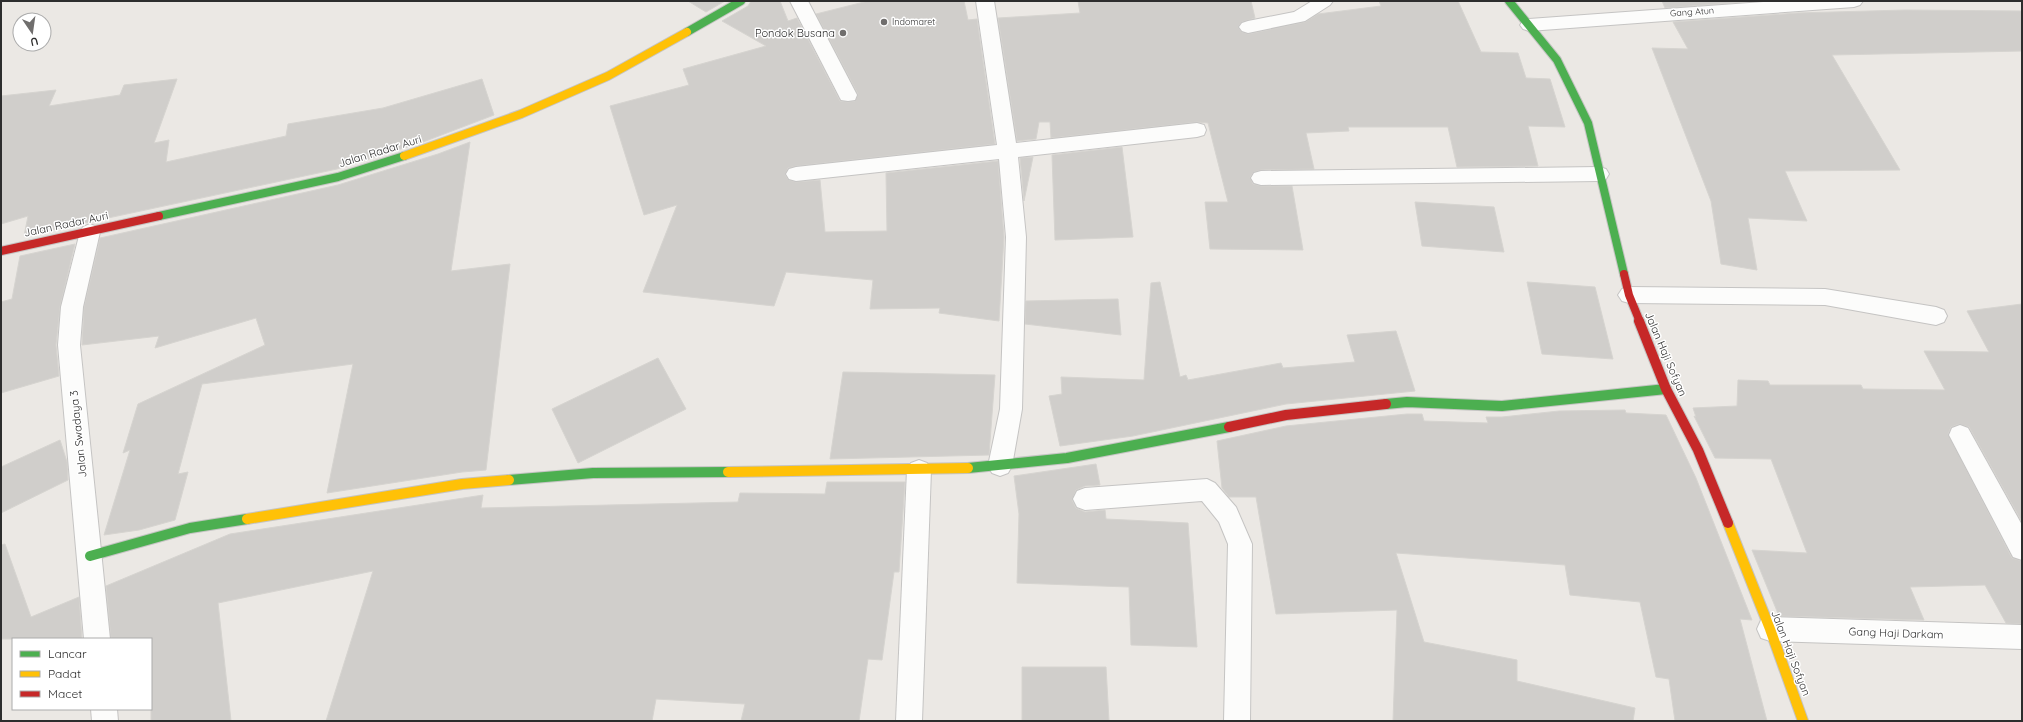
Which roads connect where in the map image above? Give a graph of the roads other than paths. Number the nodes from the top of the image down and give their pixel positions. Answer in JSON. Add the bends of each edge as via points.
{"nodes":[{"id":1,"x":741,"y":1,"type":"edge"},
{"id":2,"x":799,"y":1,"type":"edge"},
{"id":3,"x":985,"y":1,"type":"edge"},
{"id":4,"x":1324,"y":1,"type":"edge"},
{"id":5,"x":1509,"y":1,"type":"edge"},
{"id":6,"x":1854,"y":1,"type":"edge"},
{"id":7,"x":1717,"y":5,"type":"edge"},
{"id":8,"x":1529,"y":25,"type":"junction"},
{"id":9,"x":1248,"y":27,"type":"dead end"},
{"id":10,"x":848,"y":95,"type":"dead end"},
{"id":11,"x":1197,"y":130,"type":"dead end"},
{"id":12,"x":1008,"y":152,"type":"junction"},
{"id":13,"x":796,"y":174,"type":"dead end"},
{"id":14,"x":1599,"y":174,"type":"junction"},
{"id":15,"x":1261,"y":178,"type":"dead end"},
{"id":16,"x":90,"y":232,"type":"junction"},
{"id":17,"x":1,"y":251,"type":"edge"},
{"id":18,"x":1629,"y":295,"type":"junction"},
{"id":19,"x":1936,"y":316,"type":"dead end"},
{"id":20,"x":1666,"y":389,"type":"junction"},
{"id":21,"x":1960,"y":435,"type":"dead end"},
{"id":22,"x":1000,"y":466,"type":"junction"},
{"id":23,"x":919,"y":470,"type":"junction"},
{"id":24,"x":1085,"y":499,"type":"dead end"},
{"id":25,"x":2022,"y":549,"type":"edge"},
{"id":26,"x":90,"y":556,"type":"junction"},
{"id":27,"x":1770,"y":629,"type":"junction"},
{"id":28,"x":2022,"y":637,"type":"edge"},
{"id":29,"x":98,"y":638,"type":"edge"},
{"id":30,"x":104,"y":710,"type":"edge"},
{"id":31,"x":105,"y":721,"type":"edge"},
{"id":32,"x":909,"y":721,"type":"edge"},
{"id":33,"x":1237,"y":721,"type":"edge"},
{"id":34,"x":1803,"y":721,"type":"edge"}],
"edges":[{"from":1,"to":16,"type":"street","name":"Jalan Radar Auri","via":[[608,76],[568,95],[430,148],[338,177]]},
{"from":2,"to":10,"type":"street"},
{"from":3,"to":12,"type":"street"},
{"from":4,"to":9,"type":"street","via":[[1299,17]]},
{"from":5,"to":8,"type":"street","name":"Jalan Haji Sofyan"},
{"from":6,"to":7,"type":"street","name":"Gang Atun"},
{"from":7,"to":8,"type":"street","name":"Gang Atun"},
{"from":8,"to":14,"type":"street","name":"Jalan Haji Sofyan","via":[[1557,60],[1588,123]]},
{"from":11,"to":12,"type":"street"},
{"from":12,"to":13,"type":"street"},
{"from":12,"to":22,"type":"street","via":[[1016,237],[1011,409]]},
{"from":14,"to":15,"type":"street"},
{"from":14,"to":18,"type":"street","name":"Jalan Haji Sofyan"},
{"from":16,"to":17,"type":"street","name":"Jalan Radar Auri"},
{"from":16,"to":26,"type":"street","name":"Jalan Swadaya 3","via":[[72,307],[69,345]]},
{"from":18,"to":19,"type":"street","via":[[1825,298]]},
{"from":18,"to":20,"type":"street","name":"Jalan Haji Sofyan"},
{"from":20,"to":22,"type":"street","via":[[1502,406],[1407,402],[1286,415],[1133,448]]},
{"from":20,"to":27,"type":"street","name":"Jalan Haji Sofyan","via":[[1698,450]]},
{"from":21,"to":25,"type":"street"},
{"from":22,"to":23,"type":"street"},
{"from":23,"to":26,"type":"street","via":[[593,473],[462,484],[190,528]]},
{"from":23,"to":32,"type":"street"},
{"from":24,"to":33,"type":"street","via":[[1207,490],[1228,515],[1240,544]]},
{"from":26,"to":29,"type":"street","name":"Jalan Swadaya 3"},
{"from":27,"to":28,"type":"street","name":"Gang Haji Darkam"},
{"from":27,"to":34,"type":"street","name":"Jalan Haji Sofyan"},
{"from":30,"to":31,"type":"street"}]}
